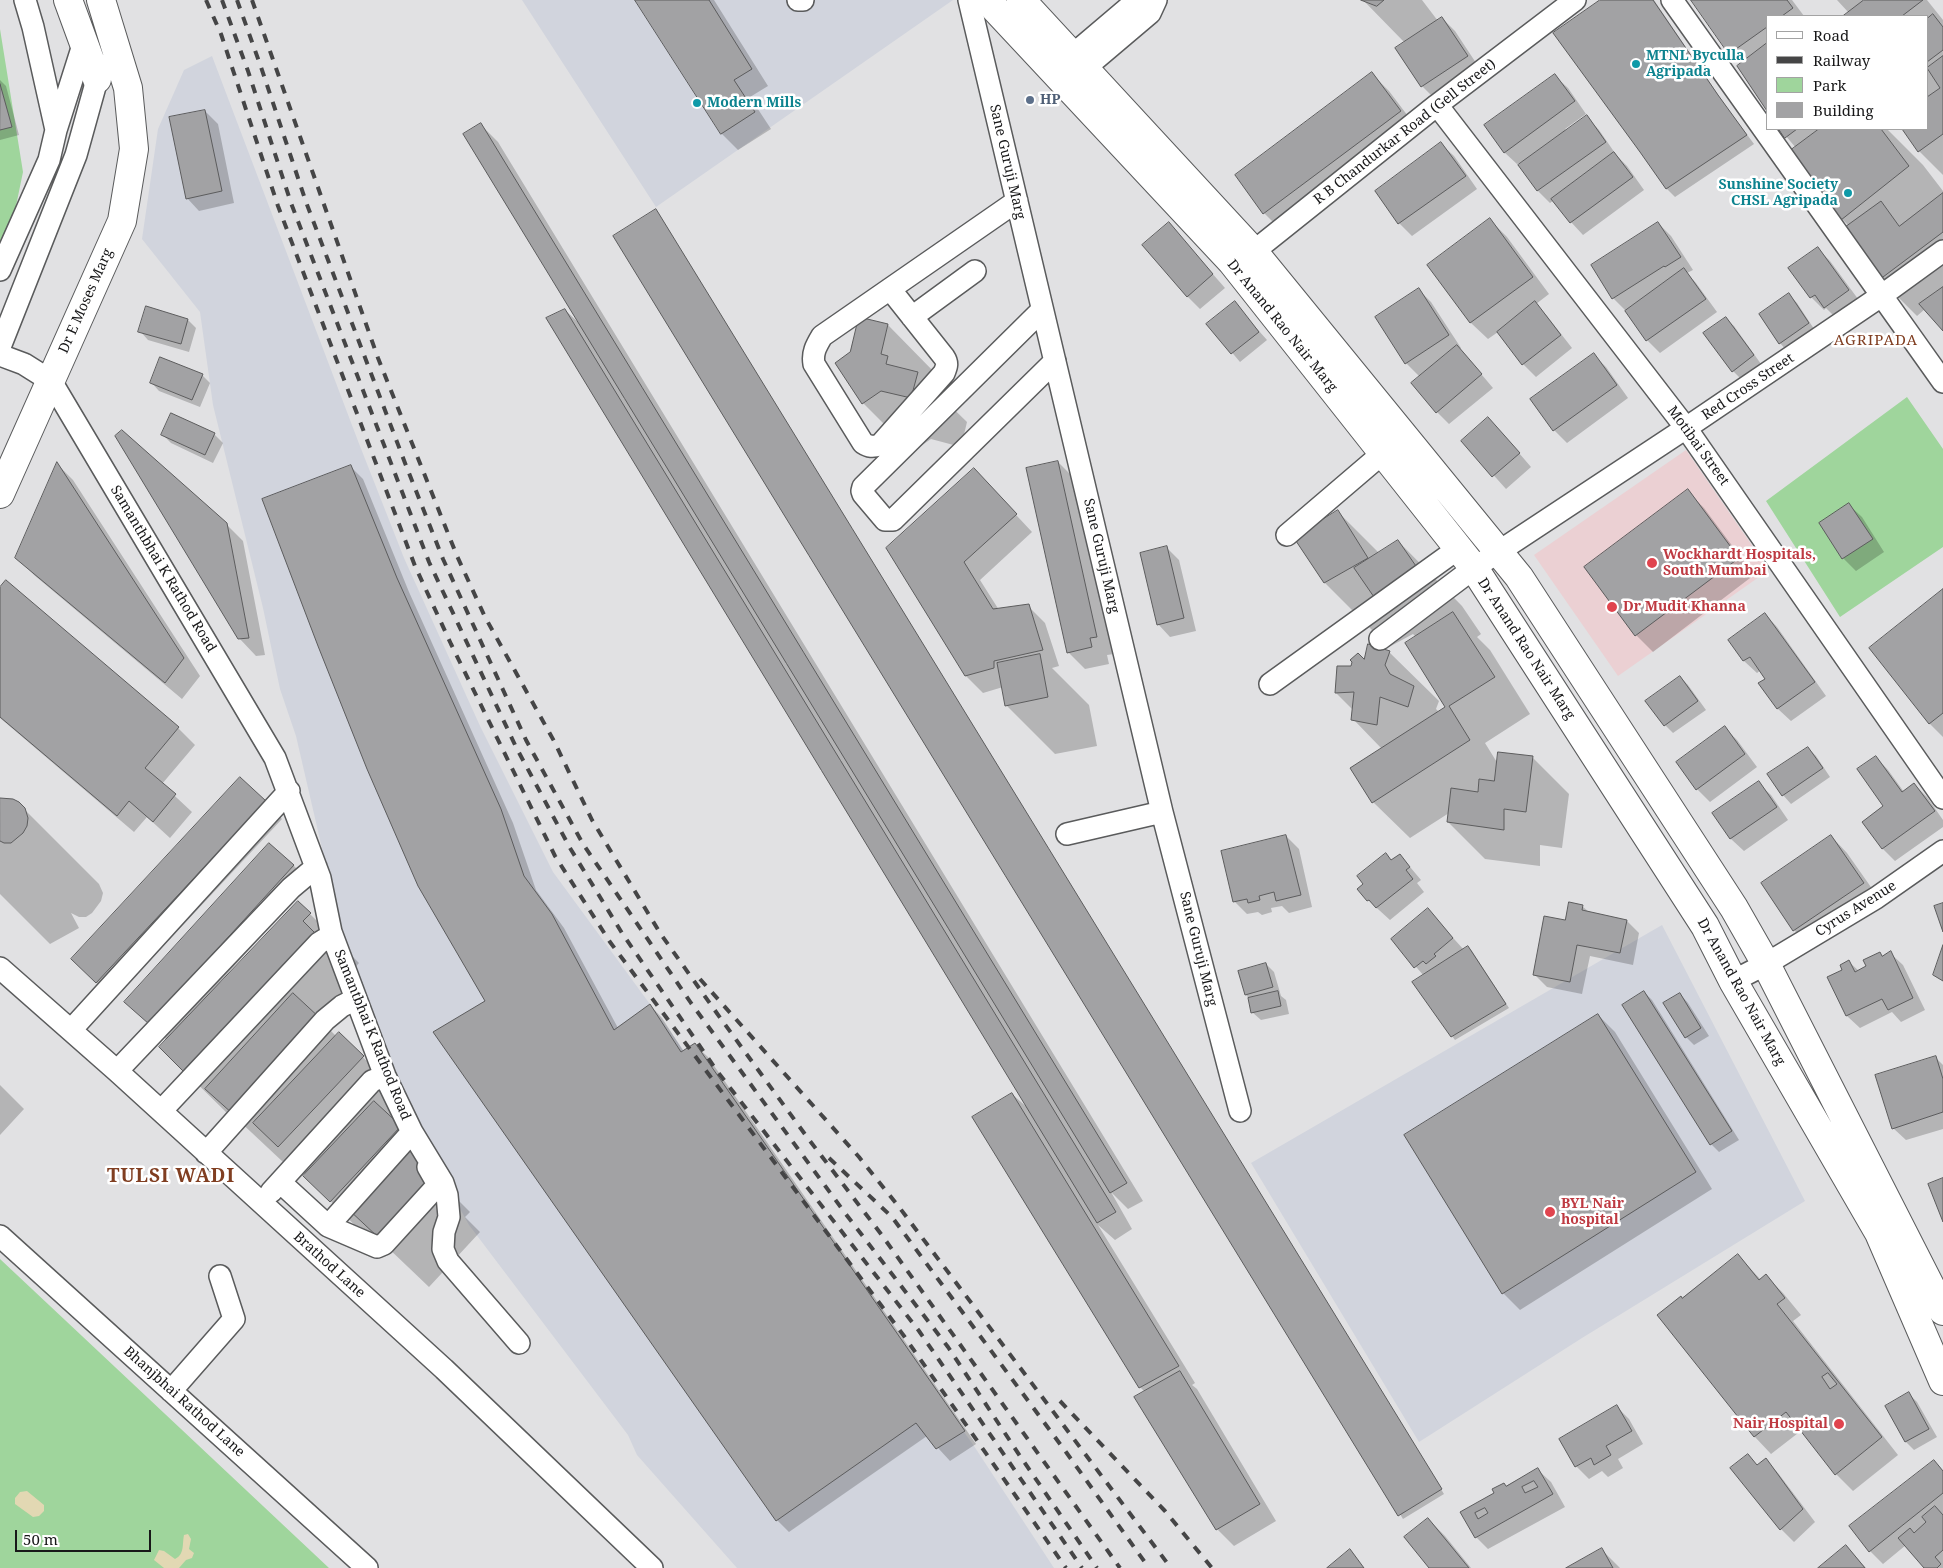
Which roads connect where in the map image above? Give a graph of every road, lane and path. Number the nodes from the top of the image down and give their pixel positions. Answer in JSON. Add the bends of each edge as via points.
{"nodes":[{"id":1,"x":25,"y":0,"type":"edge"},
{"id":2,"x":68,"y":0,"type":"edge"},
{"id":3,"x":798,"y":0,"type":"edge"},
{"id":4,"x":803,"y":0,"type":"edge"},
{"id":5,"x":970,"y":0,"type":"edge"},
{"id":6,"x":987,"y":0,"type":"edge"},
{"id":7,"x":1021,"y":0,"type":"edge"},
{"id":8,"x":1148,"y":0,"type":"edge"},
{"id":9,"x":1156,"y":0,"type":"edge"},
{"id":10,"x":1575,"y":0,"type":"edge"},
{"id":11,"x":1672,"y":0,"type":"edge"},
{"id":12,"x":106,"y":15,"type":"edge"},
{"id":13,"x":81,"y":34,"type":"junction"},
{"id":14,"x":1070,"y":64,"type":"junction"},
{"id":15,"x":97,"y":79,"type":"junction"},
{"id":16,"x":1438,"y":105,"type":"junction"},
{"id":17,"x":56,"y":130,"type":"junction"},
{"id":18,"x":1017,"y":201,"type":"junction"},
{"id":19,"x":1943,"y":250,"type":"edge"},
{"id":20,"x":1244,"y":259,"type":"junction"},
{"id":21,"x":0,"y":270,"type":"edge"},
{"id":22,"x":975,"y":271,"type":"dead end"},
{"id":23,"x":890,"y":289,"type":"junction"},
{"id":24,"x":1881,"y":296,"type":"junction"},
{"id":25,"x":1042,"y":310,"type":"junction"},
{"id":26,"x":912,"y":317,"type":"junction"},
{"id":27,"x":0,"y":347,"type":"edge"},
{"id":28,"x":0,"y":355,"type":"edge"},
{"id":29,"x":1055,"y":361,"type":"junction"},
{"id":30,"x":51,"y":381,"type":"junction"},
{"id":31,"x":1943,"y":382,"type":"edge"},
{"id":32,"x":1686,"y":428,"type":"junction"},
{"id":33,"x":1383,"y":453,"type":"junction"},
{"id":34,"x":0,"y":494,"type":"edge"},
{"id":35,"x":1287,"y":535,"type":"dead end"},
{"id":36,"x":1499,"y":553,"type":"junction"},
{"id":37,"x":1466,"y":558,"type":"junction"},
{"id":38,"x":1380,"y":638,"type":"dead end"},
{"id":39,"x":1270,"y":684,"type":"dead end"},
{"id":40,"x":275,"y":758,"type":"joint"},
{"id":41,"x":289,"y":791,"type":"junction"},
{"id":42,"x":1943,"y":798,"type":"edge"},
{"id":43,"x":1162,"y":812,"type":"junction"},
{"id":44,"x":1067,"y":834,"type":"dead end"},
{"id":45,"x":1943,"y":851,"type":"edge"},
{"id":46,"x":316,"y":868,"type":"junction"},
{"id":47,"x":332,"y":935,"type":"junction"},
{"id":48,"x":1766,"y":964,"type":"junction"},
{"id":49,"x":0,"y":968,"type":"edge"},
{"id":50,"x":1733,"y":981,"type":"junction"},
{"id":51,"x":356,"y":999,"type":"junction"},
{"id":52,"x":71,"y":1030,"type":"junction"},
{"id":53,"x":117,"y":1071,"type":"junction"},
{"id":54,"x":385,"y":1076,"type":"junction"},
{"id":55,"x":161,"y":1111,"type":"junction"},
{"id":56,"x":1240,"y":1111,"type":"dead end"},
{"id":57,"x":409,"y":1135,"type":"junction"},
{"id":58,"x":206,"y":1153,"type":"junction"},
{"id":59,"x":280,"y":1182,"type":"junction"},
{"id":60,"x":261,"y":1203,"type":"junction"},
{"id":61,"x":328,"y":1226,"type":"junction"},
{"id":62,"x":0,"y":1236,"type":"edge"},
{"id":63,"x":220,"y":1276,"type":"dead end"},
{"id":64,"x":1943,"y":1311,"type":"edge"},
{"id":65,"x":519,"y":1343,"type":"dead end"},
{"id":66,"x":1943,"y":1382,"type":"edge"},
{"id":67,"x":171,"y":1391,"type":"junction"},
{"id":68,"x":368,"y":1568,"type":"edge"},
{"id":69,"x":652,"y":1568,"type":"edge"}],
"edges":[{"from":1,"to":17,"type":"street"},
{"from":2,"to":13,"type":"main road"},
{"from":3,"to":4,"type":"street"},
{"from":5,"to":18,"type":"street","name":"Sane Guruji Marg"},
{"from":6,"to":14,"type":"main road","name":"Dr Anand Rao Nair Marg"},
{"from":7,"to":14,"type":"main road","name":"Dr Anand Rao Nair Marg"},
{"from":8,"to":14,"type":"street","via":[[1135,2]]},
{"from":9,"to":14,"type":"street","via":[[1150,13]]},
{"from":10,"to":16,"type":"street","name":"R B Chandurkar Road (Gell Street)"},
{"from":11,"to":24,"type":"street"},
{"from":12,"to":15,"type":"street"},
{"from":12,"to":30,"type":"main road","name":"Dr E Moses Marg","via":[[128,88],[134,148],[122,221]]},
{"from":13,"to":15,"type":"main road"},
{"from":13,"to":17,"type":"street"},
{"from":14,"to":20,"type":"main road","name":"Dr Anand Rao Nair Marg"},
{"from":15,"to":27,"type":"street","via":[[76,155]]},
{"from":16,"to":20,"type":"street","name":"R B Chandurkar Road (Gell Street)"},
{"from":16,"to":32,"type":"street","name":"Motibai Street"},
{"from":17,"to":21,"type":"street","via":[[49,160]]},
{"from":18,"to":23,"type":"street"},
{"from":18,"to":25,"type":"street","name":"Sane Guruji Marg"},
{"from":19,"to":24,"type":"street","name":"Red Cross Street"},
{"from":20,"to":33,"type":"main road","name":"Dr Anand Rao Nair Marg"},
{"from":20,"to":36,"type":"main road","name":"Dr Anand Rao Nair Marg"},
{"from":22,"to":26,"type":"street"},
{"from":23,"to":26,"type":"street"},
{"from":23,"to":26,"type":"street","via":[[822,336],[813,356],[814,364],[863,443],[868,446],[880,444],[947,367],[944,357]]},
{"from":24,"to":31,"type":"street"},
{"from":24,"to":32,"type":"street","name":"Red Cross Street"},
{"from":25,"to":29,"type":"street","name":"Sane Guruji Marg"},
{"from":25,"to":29,"type":"street","via":[[863,487],[863,494],[885,520],[892,520]]},
{"from":28,"to":30,"type":"street","via":[[24,364]]},
{"from":29,"to":43,"type":"street","name":"Sane Guruji Marg"},
{"from":30,"to":34,"type":"main road","name":"Dr E Moses Marg"},
{"from":30,"to":40,"type":"street","name":"Samanthbhai K Rathod Road"},
{"from":32,"to":36,"type":"street","name":"Red Cross Street"},
{"from":32,"to":42,"type":"street","name":"Motibai Street"},
{"from":33,"to":35,"type":"street"},
{"from":33,"to":37,"type":"main road","name":"Dr Anand Rao Nair Marg"},
{"from":36,"to":37,"type":"street","name":"Red Cross Street"},
{"from":36,"to":48,"type":"main road","name":"Dr Anand Rao Nair Marg","via":[[1519,577],[1734,908]]},
{"from":37,"to":38,"type":"street"},
{"from":37,"to":39,"type":"street"},
{"from":37,"to":50,"type":"main road","name":"Dr Anand Rao Nair Marg","via":[[1705,926]]},
{"from":40,"to":41,"type":"street","name":"Samantbhai K Rathod Road"},
{"from":41,"to":46,"type":"street","name":"Samantbhai K Rathod Road"},
{"from":41,"to":52,"type":"street"},
{"from":43,"to":44,"type":"street"},
{"from":43,"to":56,"type":"street","name":"Sane Guruji Marg"},
{"from":45,"to":48,"type":"street","name":"Cyrus Avenue","via":[[1876,898]]},
{"from":46,"to":47,"type":"street","name":"Samantbhai K Rathod Road"},
{"from":46,"to":53,"type":"street","via":[[291,888]]},
{"from":47,"to":51,"type":"street","name":"Samantbhai K Rathod Road"},
{"from":47,"to":55,"type":"street","via":[[319,943]]},
{"from":48,"to":50,"type":"street","name":"Cyrus Avenue"},
{"from":48,"to":64,"type":"main road","name":"Dr Anand Rao Nair Marg"},
{"from":49,"to":52,"type":"street","name":"Brathod Lane"},
{"from":50,"to":66,"type":"main road","name":"Dr Anand Rao Nair Marg","via":[[1879,1233]]},
{"from":51,"to":54,"type":"street","name":"Samantbhai K Rathod Road"},
{"from":51,"to":58,"type":"street","via":[[325,1020]]},
{"from":52,"to":53,"type":"street","name":"Brathod Lane"},
{"from":53,"to":55,"type":"street","name":"Brathod Lane"},
{"from":54,"to":57,"type":"street","name":"Samantbhai K Rathod Road"},
{"from":54,"to":59,"type":"street","via":[[372,1081]]},
{"from":55,"to":58,"type":"street","name":"Brathod Lane"},
{"from":57,"to":61,"type":"street"},
{"from":57,"to":61,"type":"street","via":[[436,1180],[436,1187],[384,1244],[377,1247]]},
{"from":57,"to":65,"type":"street","name":"Samantbhai K Rathod Road","via":[[443,1183],[447,1195],[449,1217],[443,1250],[448,1261]]},
{"from":58,"to":60,"type":"street","name":"Brathod Lane"},
{"from":59,"to":60,"type":"street"},
{"from":59,"to":61,"type":"street"},
{"from":60,"to":69,"type":"street","name":"Brathod Lane","via":[[444,1369]]},
{"from":62,"to":67,"type":"street","name":"Bhanjbhai Rathod Lane"},
{"from":63,"to":67,"type":"street","via":[[234,1319]]},
{"from":67,"to":68,"type":"street","name":"Bhanjbhai Rathod Lane"}]}
